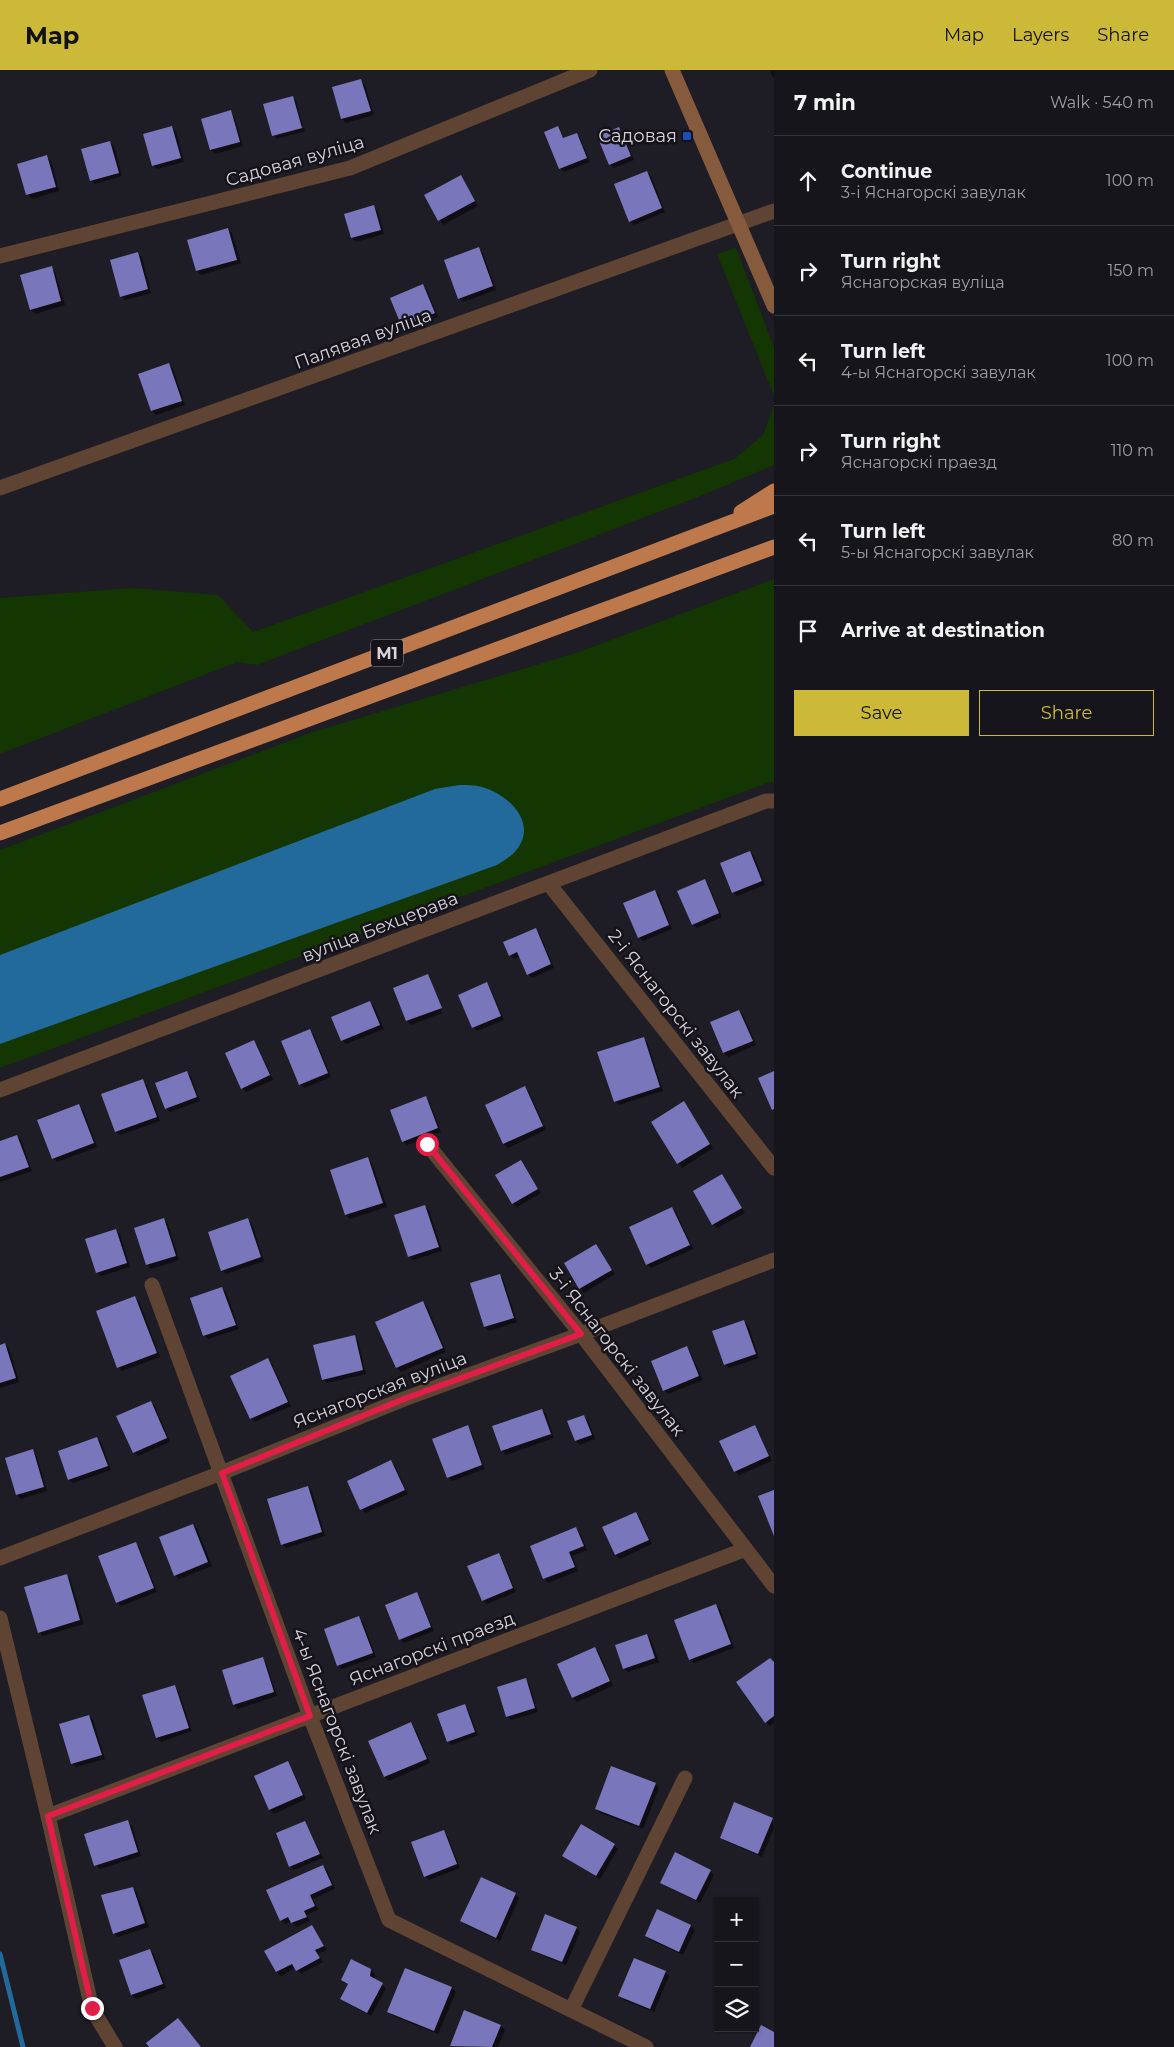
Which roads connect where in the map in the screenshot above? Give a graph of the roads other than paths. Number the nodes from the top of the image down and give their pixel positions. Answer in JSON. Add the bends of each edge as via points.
{"nodes":[{"id":1,"x":590,"y":70,"type":"edge"},
{"id":2,"x":672,"y":70,"type":"edge"},
{"id":3,"x":774,"y":211,"type":"edge"},
{"id":4,"x":739,"y":224,"type":"junction"},
{"id":5,"x":0,"y":256,"type":"edge"},
{"id":6,"x":774,"y":306,"type":"edge"},
{"id":7,"x":0,"y":488,"type":"edge"},
{"id":8,"x":774,"y":491,"type":"edge"},
{"id":9,"x":774,"y":506,"type":"edge"},
{"id":10,"x":714,"y":529,"type":"junction"},
{"id":11,"x":774,"y":547,"type":"edge"},
{"id":12,"x":774,"y":559,"type":"edge"},
{"id":13,"x":725,"y":566,"type":"junction"},
{"id":14,"x":0,"y":799,"type":"edge"},
{"id":15,"x":774,"y":801,"type":"edge"},
{"id":16,"x":0,"y":833,"type":"edge"},
{"id":17,"x":549,"y":884,"type":"junction"},
{"id":18,"x":0,"y":1090,"type":"edge"},
{"id":19,"x":427,"y":1144,"type":"dead end"},
{"id":20,"x":774,"y":1168,"type":"edge"},
{"id":21,"x":774,"y":1260,"type":"edge"},
{"id":22,"x":152,"y":1285,"type":"dead end"},
{"id":23,"x":581,"y":1334,"type":"junction"},
{"id":24,"x":222,"y":1473,"type":"junction"},
{"id":25,"x":746,"y":1549,"type":"junction"},
{"id":26,"x":0,"y":1558,"type":"edge"},
{"id":27,"x":774,"y":1586,"type":"edge"},
{"id":28,"x":0,"y":1618,"type":"edge"},
{"id":29,"x":310,"y":1716,"type":"junction"},
{"id":30,"x":685,"y":1778,"type":"dead end"},
{"id":31,"x":48,"y":1816,"type":"junction"},
{"id":32,"x":571,"y":2010,"type":"junction"},
{"id":33,"x":115,"y":2047,"type":"edge"},
{"id":34,"x":646,"y":2047,"type":"edge"}],
"edges":[{"from":1,"to":5,"type":"street","name":"Садовая вуліца","via":[[350,168]]},
{"from":2,"to":4,"type":"street"},
{"from":3,"to":4,"type":"street","name":"Палявая вуліца"},
{"from":4,"to":6,"type":"street"},
{"from":4,"to":7,"type":"street","name":"Палявая вуліца"},
{"from":8,"to":10,"type":"highway"},
{"from":9,"to":10,"type":"highway","number":"М1"},
{"from":10,"to":14,"type":"highway","number":"М1"},
{"from":11,"to":13,"type":"highway","number":"М1"},
{"from":12,"to":13,"type":"highway"},
{"from":13,"to":16,"type":"highway","number":"М1"},
{"from":15,"to":17,"type":"street","name":"вуліца Бехцерава","via":[[766,801]]},
{"from":17,"to":18,"type":"street","name":"вуліца Бехцерава"},
{"from":17,"to":20,"type":"street","name":"2-і Яснагорскі завулак"},
{"from":19,"to":23,"type":"street","name":"3-і Яснагорскі завулак"},
{"from":21,"to":23,"type":"street","name":"Яснагорская вуліца"},
{"from":22,"to":24,"type":"street","name":"4-ы Яснагорскі завулак"},
{"from":23,"to":24,"type":"street","name":"Яснагорская вуліца","via":[[404,1399]]},
{"from":23,"to":25,"type":"street","name":"3-і Яснагорскі завулак"},
{"from":24,"to":26,"type":"street","name":"Яснагорская вуліца"},
{"from":24,"to":29,"type":"street","name":"4-ы Яснагорскі завулак"},
{"from":25,"to":27,"type":"street","name":"3-і Яснагорскі завулак"},
{"from":25,"to":29,"type":"street","name":"Яснагорскі праезд"},
{"from":28,"to":31,"type":"street"},
{"from":29,"to":31,"type":"street","name":"Яснагорскі праезд"},
{"from":29,"to":32,"type":"street","name":"4-ы Яснагорскі завулак","via":[[389,1920]]},
{"from":30,"to":32,"type":"street"},
{"from":31,"to":33,"type":"street","via":[[92,2008]]},
{"from":32,"to":34,"type":"street","name":"4-ы Яснагорскі завулак"}]}
